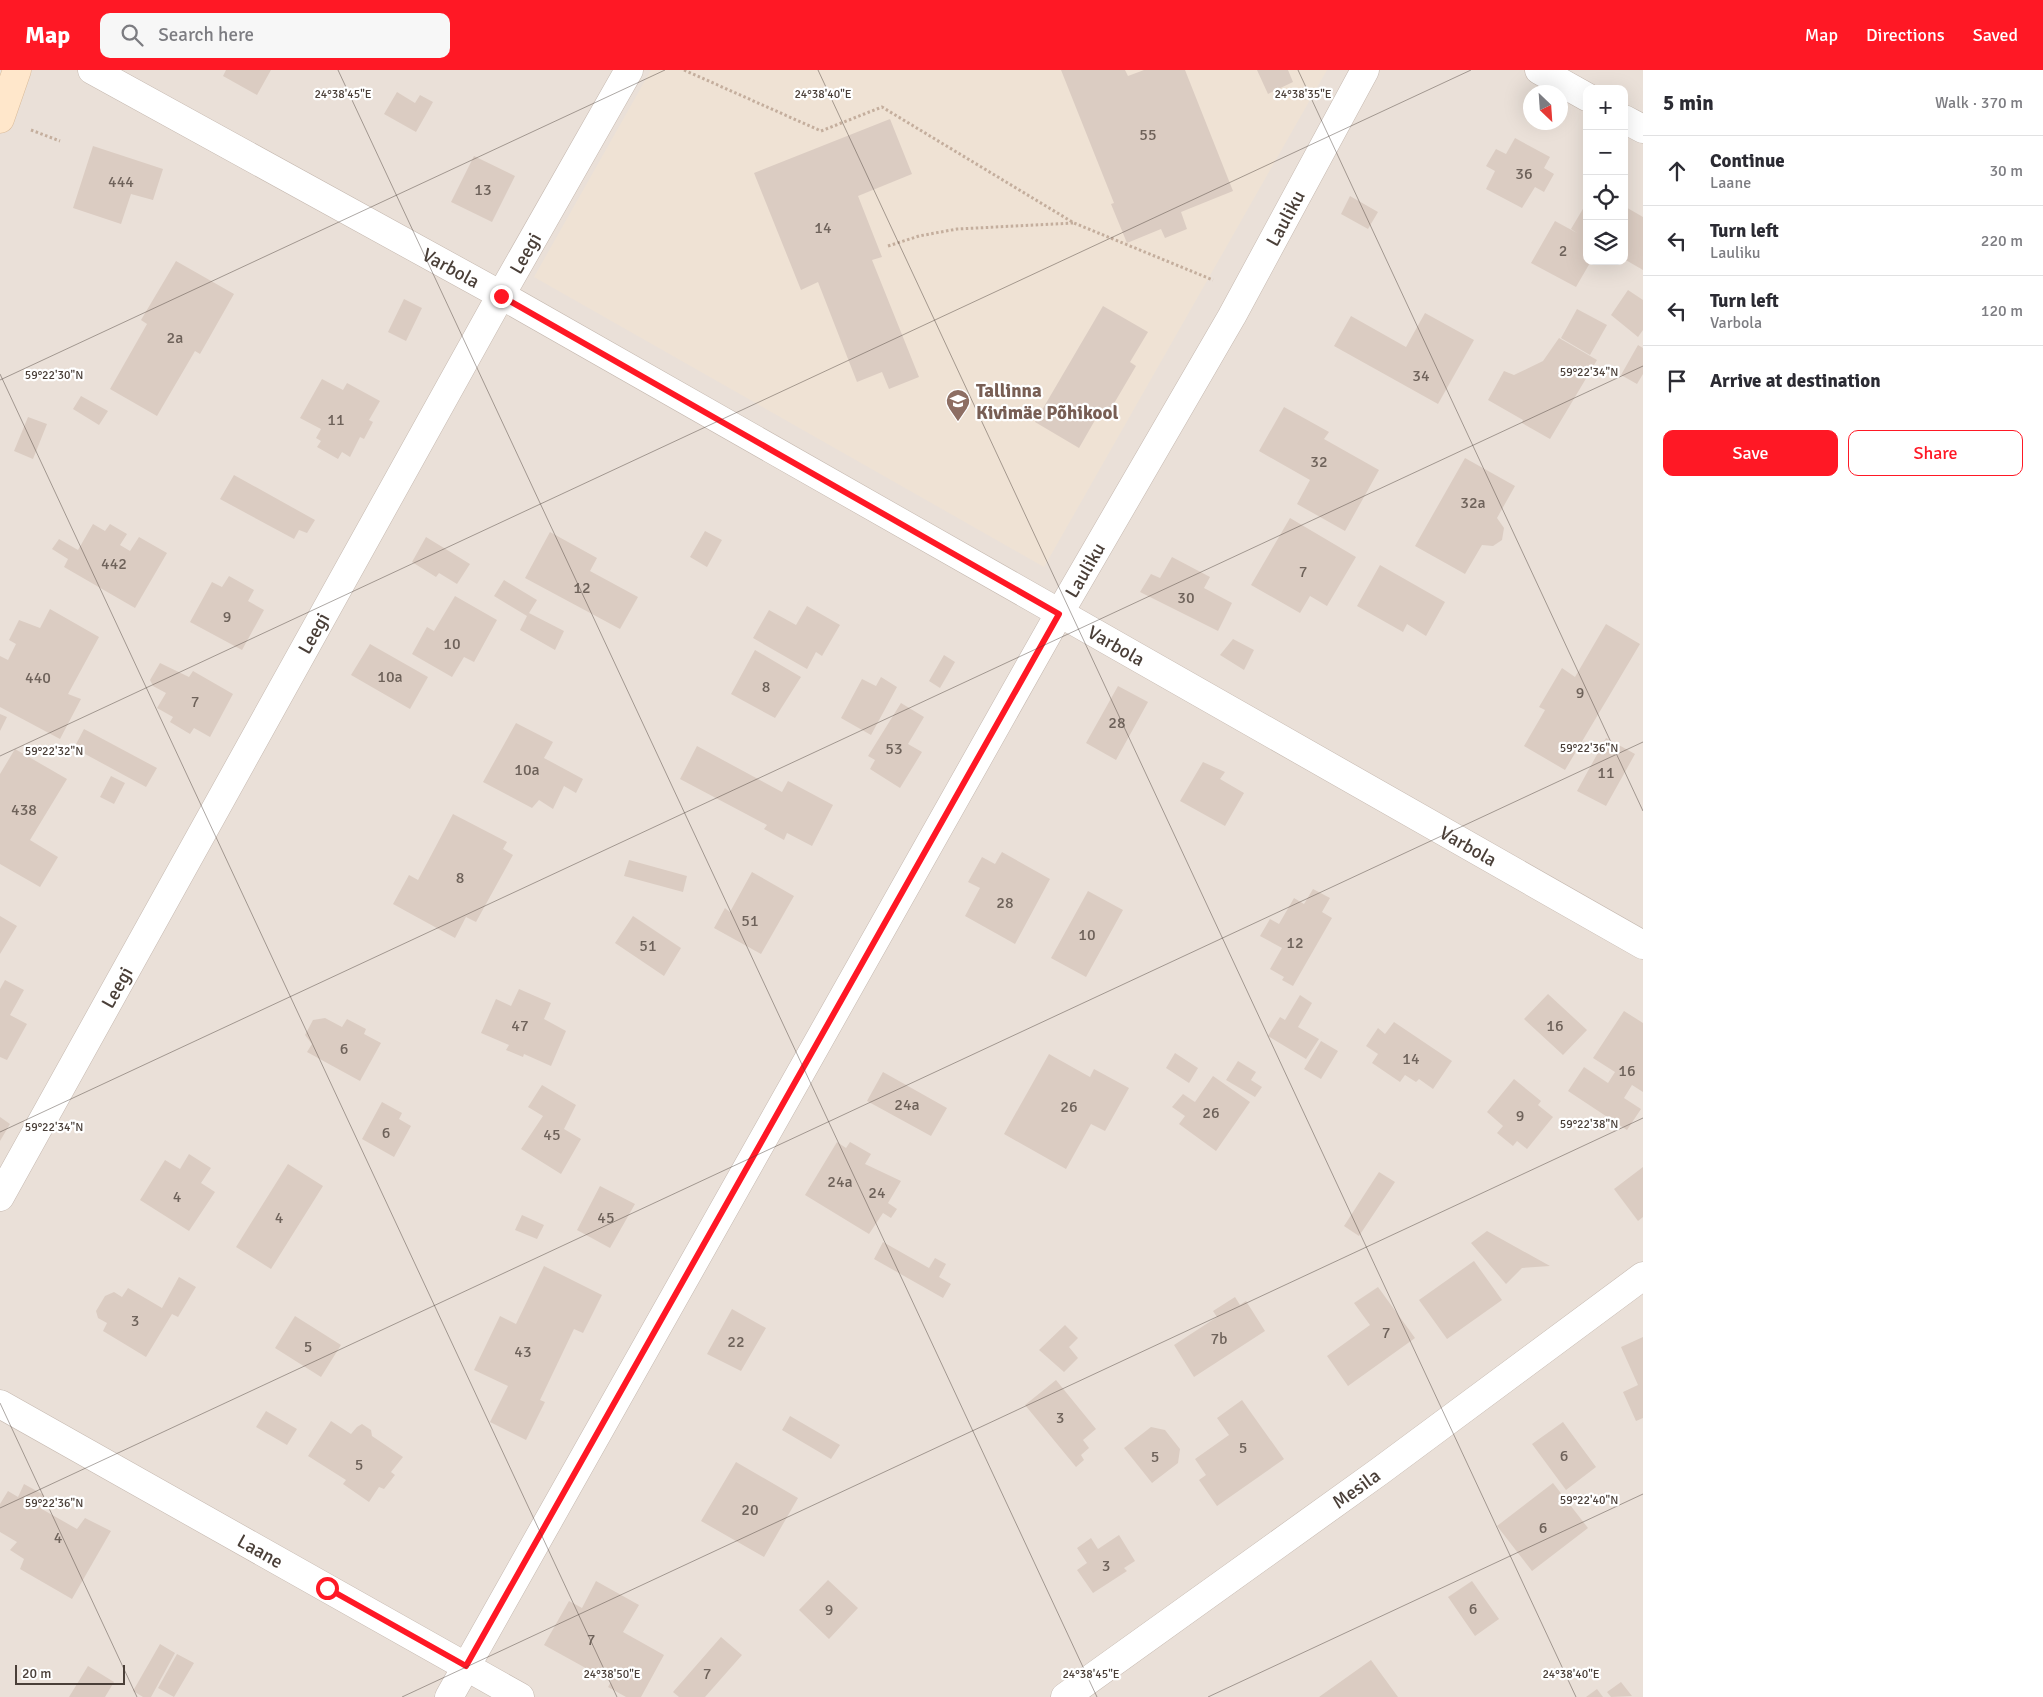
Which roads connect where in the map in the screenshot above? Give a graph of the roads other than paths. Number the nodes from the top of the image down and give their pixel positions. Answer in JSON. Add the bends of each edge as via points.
{"nodes":[{"id":1,"x":17,"y":70,"type":"edge"},
{"id":2,"x":92,"y":70,"type":"edge"},
{"id":3,"x":629,"y":70,"type":"edge"},
{"id":4,"x":1365,"y":70,"type":"edge"},
{"id":5,"x":1539,"y":70,"type":"edge"},
{"id":6,"x":1583,"y":95,"type":"edge"},
{"id":7,"x":0,"y":119,"type":"edge"},
{"id":8,"x":1628,"y":120,"type":"edge"},
{"id":9,"x":1643,"y":129,"type":"edge"},
{"id":10,"x":501,"y":296,"type":"junction"},
{"id":11,"x":1059,"y":614,"type":"junction"},
{"id":12,"x":1643,"y":945,"type":"edge"},
{"id":13,"x":0,"y":1196,"type":"edge"},
{"id":14,"x":1643,"y":1276,"type":"edge"},
{"id":15,"x":0,"y":1404,"type":"edge"},
{"id":16,"x":466,"y":1666,"type":"junction"},
{"id":17,"x":449,"y":1697,"type":"edge"},
{"id":18,"x":520,"y":1697,"type":"edge"},
{"id":19,"x":1065,"y":1697,"type":"edge"}],
"edges":[{"from":1,"to":7,"type":"main road"},
{"from":2,"to":10,"type":"street","name":"Varbola"},
{"from":3,"to":10,"type":"street","name":"Leegi"},
{"from":4,"to":11,"type":"street","name":"Lauliku","via":[[1222,333]]},
{"from":5,"to":6,"type":"street"},
{"from":8,"to":9,"type":"street"},
{"from":10,"to":11,"type":"street","name":"Varbola"},
{"from":10,"to":13,"type":"street","name":"Leegi"},
{"from":11,"to":12,"type":"street","name":"Varbola"},
{"from":11,"to":16,"type":"street","name":"Lauliku"},
{"from":14,"to":19,"type":"street","name":"Mesila","via":[[1380,1471]]},
{"from":15,"to":16,"type":"street","name":"Laane"},
{"from":16,"to":17,"type":"street","name":"Lauliku"},
{"from":16,"to":18,"type":"street","name":"Laane"}]}
